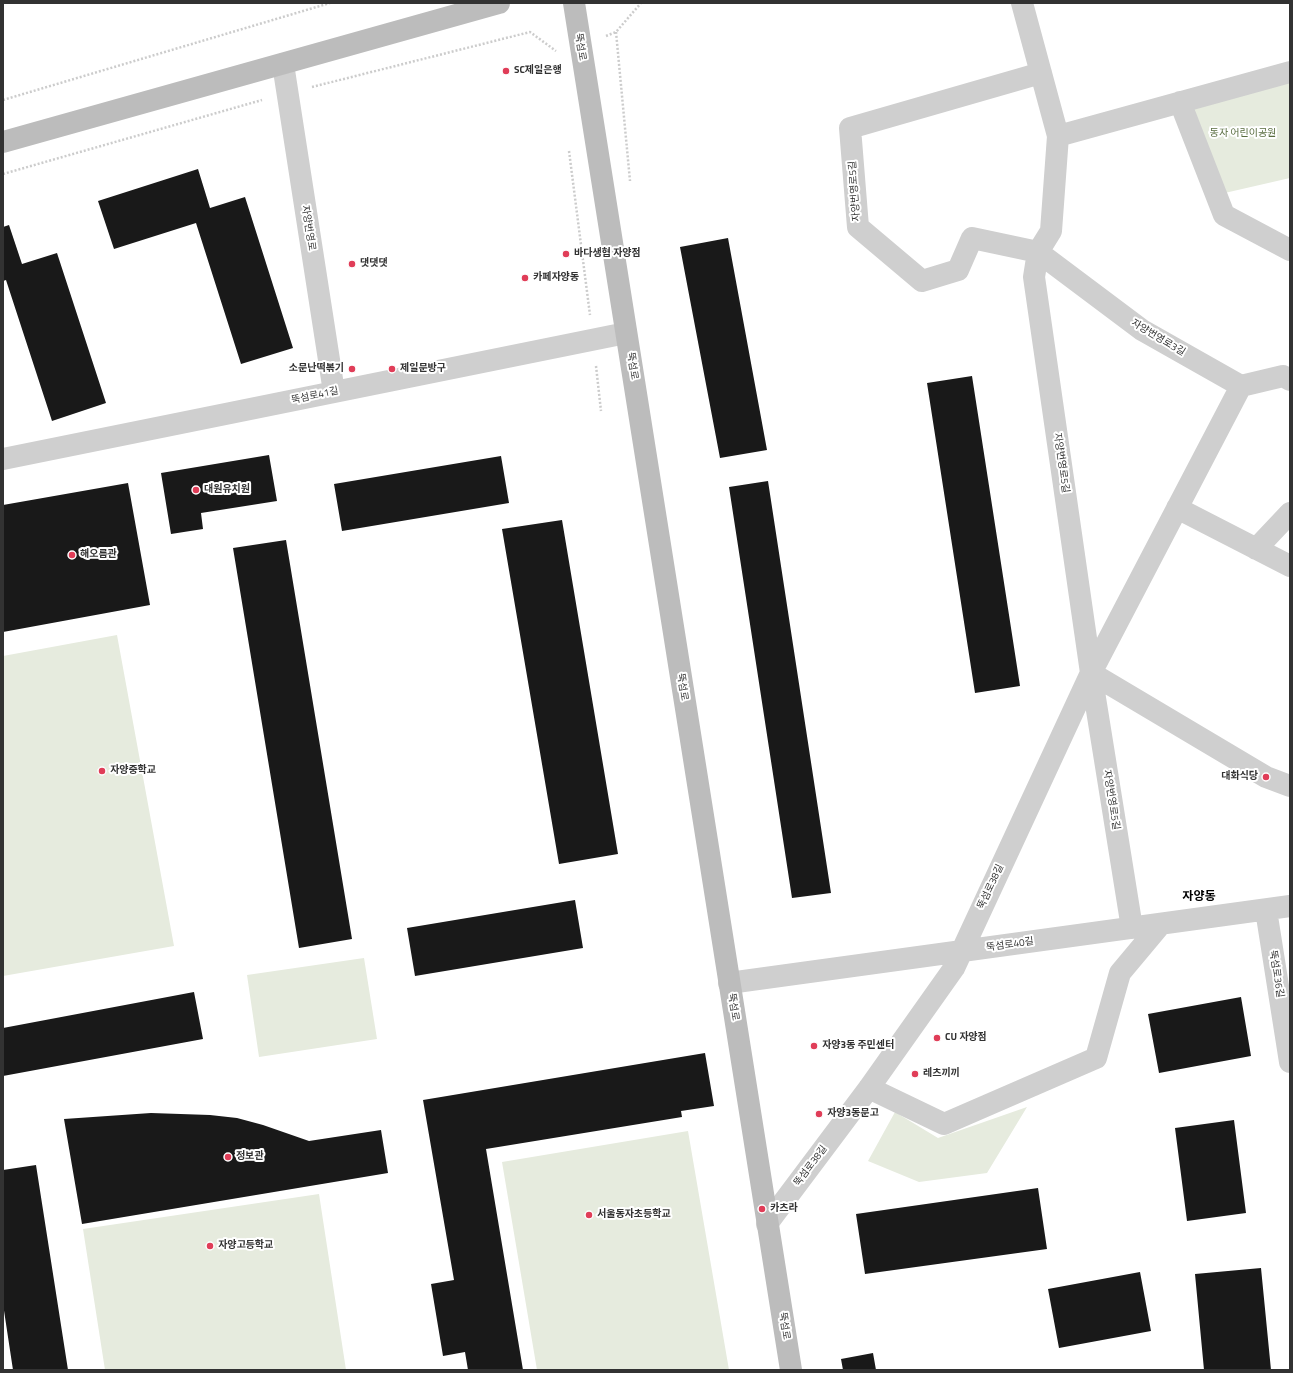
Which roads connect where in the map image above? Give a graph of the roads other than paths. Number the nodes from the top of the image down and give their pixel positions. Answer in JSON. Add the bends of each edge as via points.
{"nodes":[{"id":1,"x":499,"y":3,"type":"edge"},
{"id":2,"x":574,"y":3,"type":"edge"},
{"id":3,"x":1022,"y":3,"type":"edge"},
{"id":4,"x":283,"y":64,"type":"junction"},
{"id":5,"x":1290,"y":72,"type":"edge"},
{"id":6,"x":1041,"y":73,"type":"junction"},
{"id":7,"x":1180,"y":102,"type":"junction"},
{"id":8,"x":1058,"y":136,"type":"junction"},
{"id":9,"x":4,"y":139,"type":"edge"},
{"id":10,"x":1290,"y":250,"type":"edge"},
{"id":11,"x":1038,"y":252,"type":"junction"},
{"id":12,"x":626,"y":332,"type":"junction"},
{"id":13,"x":1288,"y":373,"type":"edge"},
{"id":14,"x":1241,"y":386,"type":"junction"},
{"id":15,"x":334,"y":392,"type":"junction"},
{"id":16,"x":3,"y":459,"type":"edge"},
{"id":17,"x":1177,"y":508,"type":"junction"},
{"id":18,"x":1290,"y":513,"type":"edge"},
{"id":19,"x":1256,"y":549,"type":"junction"},
{"id":20,"x":1290,"y":566,"type":"edge"},
{"id":21,"x":1090,"y":673,"type":"junction"},
{"id":22,"x":1290,"y":786,"type":"edge"},
{"id":23,"x":1290,"y":906,"type":"edge"},
{"id":24,"x":1266,"y":910,"type":"junction"},
{"id":25,"x":1161,"y":924,"type":"junction"},
{"id":26,"x":1132,"y":928,"type":"junction"},
{"id":27,"x":960,"y":952,"type":"junction"},
{"id":28,"x":729,"y":983,"type":"junction"},
{"id":29,"x":1290,"y":1062,"type":"edge"},
{"id":30,"x":869,"y":1088,"type":"junction"},
{"id":31,"x":767,"y":1224,"type":"junction"},
{"id":32,"x":791,"y":1370,"type":"edge"}],
"edges":[{"from":1,"to":4,"type":"main road"},
{"from":2,"to":12,"type":"main road","name":"뚝섬로"},
{"from":3,"to":6,"type":"street","name":"자양번영로5길"},
{"from":4,"to":9,"type":"main road"},
{"from":4,"to":15,"type":"street","name":"자양번영로"},
{"from":5,"to":7,"type":"street"},
{"from":6,"to":8,"type":"street","name":"자양번영로5길"},
{"from":6,"to":11,"type":"street","name":"자양번영로5길","via":[[850,128],[858,227],[922,281],[958,270],[972,238]]},
{"from":7,"to":8,"type":"street"},
{"from":7,"to":10,"type":"street","via":[[1224,215]]},
{"from":8,"to":11,"type":"street","name":"자양번영로5길","via":[[1051,231]]},
{"from":11,"to":14,"type":"street","name":"자양번영로3길","via":[[1142,330]]},
{"from":11,"to":21,"type":"street","name":"자양번영로5길","via":[[1034,277]]},
{"from":12,"to":15,"type":"street","name":"뚝섬로41길"},
{"from":12,"to":28,"type":"main road","name":"뚝섬로"},
{"from":13,"to":14,"type":"street"},
{"from":14,"to":17,"type":"street"},
{"from":15,"to":16,"type":"street","name":"뚝섬로41길"},
{"from":17,"to":19,"type":"street"},
{"from":17,"to":21,"type":"street"},
{"from":18,"to":19,"type":"street"},
{"from":19,"to":20,"type":"street"},
{"from":21,"to":22,"type":"street","via":[[1266,777]]},
{"from":21,"to":26,"type":"street","name":"자양번영로5길"},
{"from":21,"to":27,"type":"street","name":"뚝섬로38길"},
{"from":23,"to":24,"type":"street","name":"뚝섬로40길"},
{"from":24,"to":25,"type":"street","name":"뚝섬로40길"},
{"from":24,"to":29,"type":"street","name":"뚝섬로36길"},
{"from":25,"to":26,"type":"street","name":"뚝섬로40길"},
{"from":25,"to":30,"type":"street","via":[[1120,973],[1096,1058],[944,1124]]},
{"from":26,"to":27,"type":"street","name":"뚝섬로40길"},
{"from":27,"to":28,"type":"street","name":"뚝섬로40길"},
{"from":27,"to":30,"type":"street","name":"뚝섬로38길","via":[[954,968]]},
{"from":28,"to":31,"type":"main road","name":"뚝섬로"},
{"from":30,"to":31,"type":"street","name":"뚝섬로38길"},
{"from":31,"to":32,"type":"main road","name":"뚝섬로"}]}
